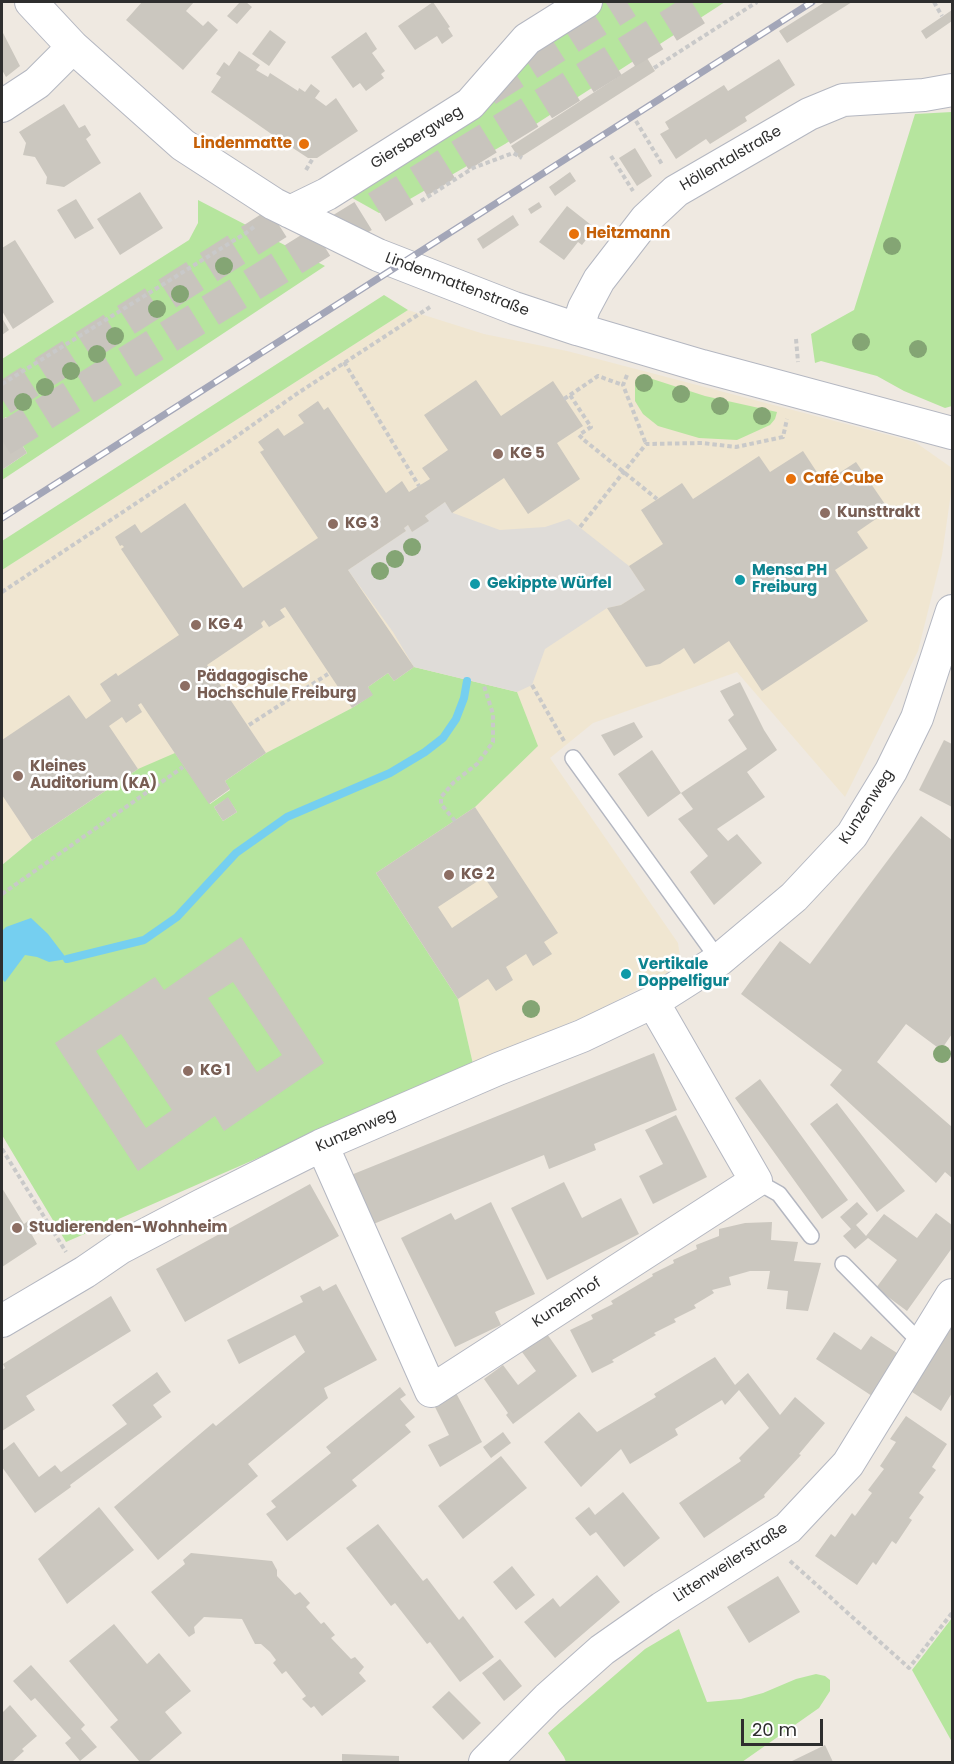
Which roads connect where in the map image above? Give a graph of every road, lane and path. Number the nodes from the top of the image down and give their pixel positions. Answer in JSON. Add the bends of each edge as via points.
{"nodes":[{"id":1,"x":31,"y":2,"type":"edge"},
{"id":2,"x":586,"y":2,"type":"edge"},
{"id":3,"x":757,"y":2,"type":"edge"},
{"id":4,"x":934,"y":2,"type":"edge"},
{"id":5,"x":942,"y":16,"type":"dead end"},
{"id":6,"x":73,"y":47,"type":"junction"},
{"id":7,"x":654,"y":68,"type":"dead end"},
{"id":8,"x":952,"y":90,"type":"edge"},
{"id":9,"x":2,"y":106,"type":"edge"},
{"id":10,"x":636,"y":121,"type":"dead end"},
{"id":11,"x":611,"y":156,"type":"dead end"},
{"id":12,"x":522,"y":158,"type":"dead end"},
{"id":13,"x":676,"y":191,"type":"junction"},
{"id":14,"x":421,"y":201,"type":"dead end"},
{"id":15,"x":290,"y":212,"type":"junction"},
{"id":16,"x":646,"y":219,"type":"junction"},
{"id":17,"x":437,"y":302,"type":"dead end"},
{"id":18,"x":577,"y":329,"type":"junction"},
{"id":19,"x":796,"y":339,"type":"dead end"},
{"id":20,"x":637,"y":347,"type":"junction"},
{"id":21,"x":344,"y":362,"type":"junction"},
{"id":22,"x":795,"y":379,"type":"junction"},
{"id":23,"x":2,"y":384,"type":"edge"},
{"id":24,"x":623,"y":385,"type":"junction"},
{"id":25,"x":570,"y":395,"type":"junction"},
{"id":26,"x":564,"y":399,"type":"dead end"},
{"id":27,"x":952,"y":434,"type":"edge"},
{"id":28,"x":646,"y":444,"type":"junction"},
{"id":29,"x":419,"y":486,"type":"dead end"},
{"id":30,"x":657,"y":500,"type":"dead end"},
{"id":31,"x":580,"y":527,"type":"dead end"},
{"id":32,"x":2,"y":592,"type":"edge"},
{"id":33,"x":952,"y":611,"type":"edge"},
{"id":34,"x":328,"y":674,"type":"dead end"},
{"id":35,"x":532,"y":685,"type":"dead end"},
{"id":36,"x":484,"y":686,"type":"dead end"},
{"id":37,"x":249,"y":725,"type":"dead end"},
{"id":38,"x":573,"y":758,"type":"joint"},
{"id":39,"x":183,"y":767,"type":"dead end"},
{"id":40,"x":455,"y":821,"type":"dead end"},
{"id":41,"x":2,"y":894,"type":"edge"},
{"id":42,"x":719,"y":960,"type":"junction"},
{"id":43,"x":653,"y":1002,"type":"junction"},
{"id":44,"x":322,"y":1145,"type":"junction"},
{"id":45,"x":2,"y":1149,"type":"edge"},
{"id":46,"x":756,"y":1181,"type":"junction"},
{"id":47,"x":811,"y":1236,"type":"dead end"},
{"id":48,"x":843,"y":1264,"type":"dead end"},
{"id":49,"x":85,"y":1272,"type":"junction"},
{"id":50,"x":952,"y":1294,"type":"edge"},
{"id":51,"x":2,"y":1321,"type":"edge"},
{"id":52,"x":922,"y":1344,"type":"junction"},
{"id":53,"x":784,"y":1556,"type":"dead end"},
{"id":54,"x":952,"y":1613,"type":"edge"},
{"id":55,"x":485,"y":1762,"type":"edge"}],
"edges":[{"from":1,"to":6,"type":"street","name":"Lindenmattenstraße"},
{"from":2,"to":15,"type":"street","name":"Giersbergweg","via":[[527,39],[470,104],[327,194]]},
{"from":3,"to":7,"type":"path"},
{"from":4,"to":5,"type":"path"},
{"from":6,"to":9,"type":"street","via":[[37,83]]},
{"from":6,"to":15,"type":"street","name":"Lindenmattenstraße","via":[[183,146]]},
{"from":8,"to":13,"type":"street","name":"Höllentalstraße","via":[[843,100],[809,114]]},
{"from":10,"to":13,"type":"path"},
{"from":11,"to":16,"type":"path"},
{"from":12,"to":14,"type":"path","via":[[514,152],[473,168]]},
{"from":13,"to":16,"type":"street","name":"Höllentalstraße"},
{"from":15,"to":18,"type":"street","name":"Lindenmattenstraße","via":[[401,264]]},
{"from":15,"to":23,"type":"path","via":[[251,228]]},
{"from":16,"to":18,"type":"street","name":"Höllentalstraße","via":[[599,280]]},
{"from":17,"to":21,"type":"path"},
{"from":18,"to":20,"type":"street","name":"Lindenmattenstraße"},
{"from":19,"to":22,"type":"path"},
{"from":20,"to":22,"type":"street","name":"Lindenmattenstraße"},
{"from":20,"to":24,"type":"path"},
{"from":21,"to":29,"type":"path"},
{"from":21,"to":32,"type":"path"},
{"from":22,"to":27,"type":"street","name":"Lindenmattenstraße"},
{"from":22,"to":28,"type":"path","via":[[783,437],[736,447]]},
{"from":24,"to":25,"type":"path","via":[[598,376]]},
{"from":24,"to":28,"type":"path"},
{"from":25,"to":26,"type":"path"},
{"from":25,"to":30,"type":"path","bridge":true,"via":[[591,427],[579,435]]},
{"from":28,"to":31,"type":"path"},
{"from":33,"to":42,"type":"street","name":"Kunzenweg","via":[[917,718],[891,771],[852,835],[794,897]]},
{"from":34,"to":37,"type":"path"},
{"from":35,"to":38,"type":"path"},
{"from":36,"to":40,"type":"path","via":[[493,714],[493,742],[477,764],[441,797],[441,804]]},
{"from":38,"to":42,"type":"lane"},
{"from":39,"to":41,"type":"path"},
{"from":42,"to":43,"type":"street","name":"Kunzenweg"},
{"from":43,"to":44,"type":"street","name":"Kunzenweg","via":[[582,1036]]},
{"from":43,"to":46,"type":"street"},
{"from":44,"to":46,"type":"street","name":"Kunzenhof","via":[[431,1392]]},
{"from":44,"to":49,"type":"street","name":"Kunzenweg","via":[[120,1248]]},
{"from":45,"to":49,"type":"path","via":[[64,1249]]},
{"from":46,"to":47,"type":"lane","via":[[779,1194]]},
{"from":48,"to":52,"type":"lane"},
{"from":49,"to":51,"type":"street","name":"Kunzenweg"},
{"from":50,"to":52,"type":"street","name":"Littenweilerstraße"},
{"from":52,"to":55,"type":"street","name":"Littenweilerstraße","via":[[849,1464],[788,1528],[602,1650]]},
{"from":53,"to":54,"type":"path","via":[[909,1668]]}]}
